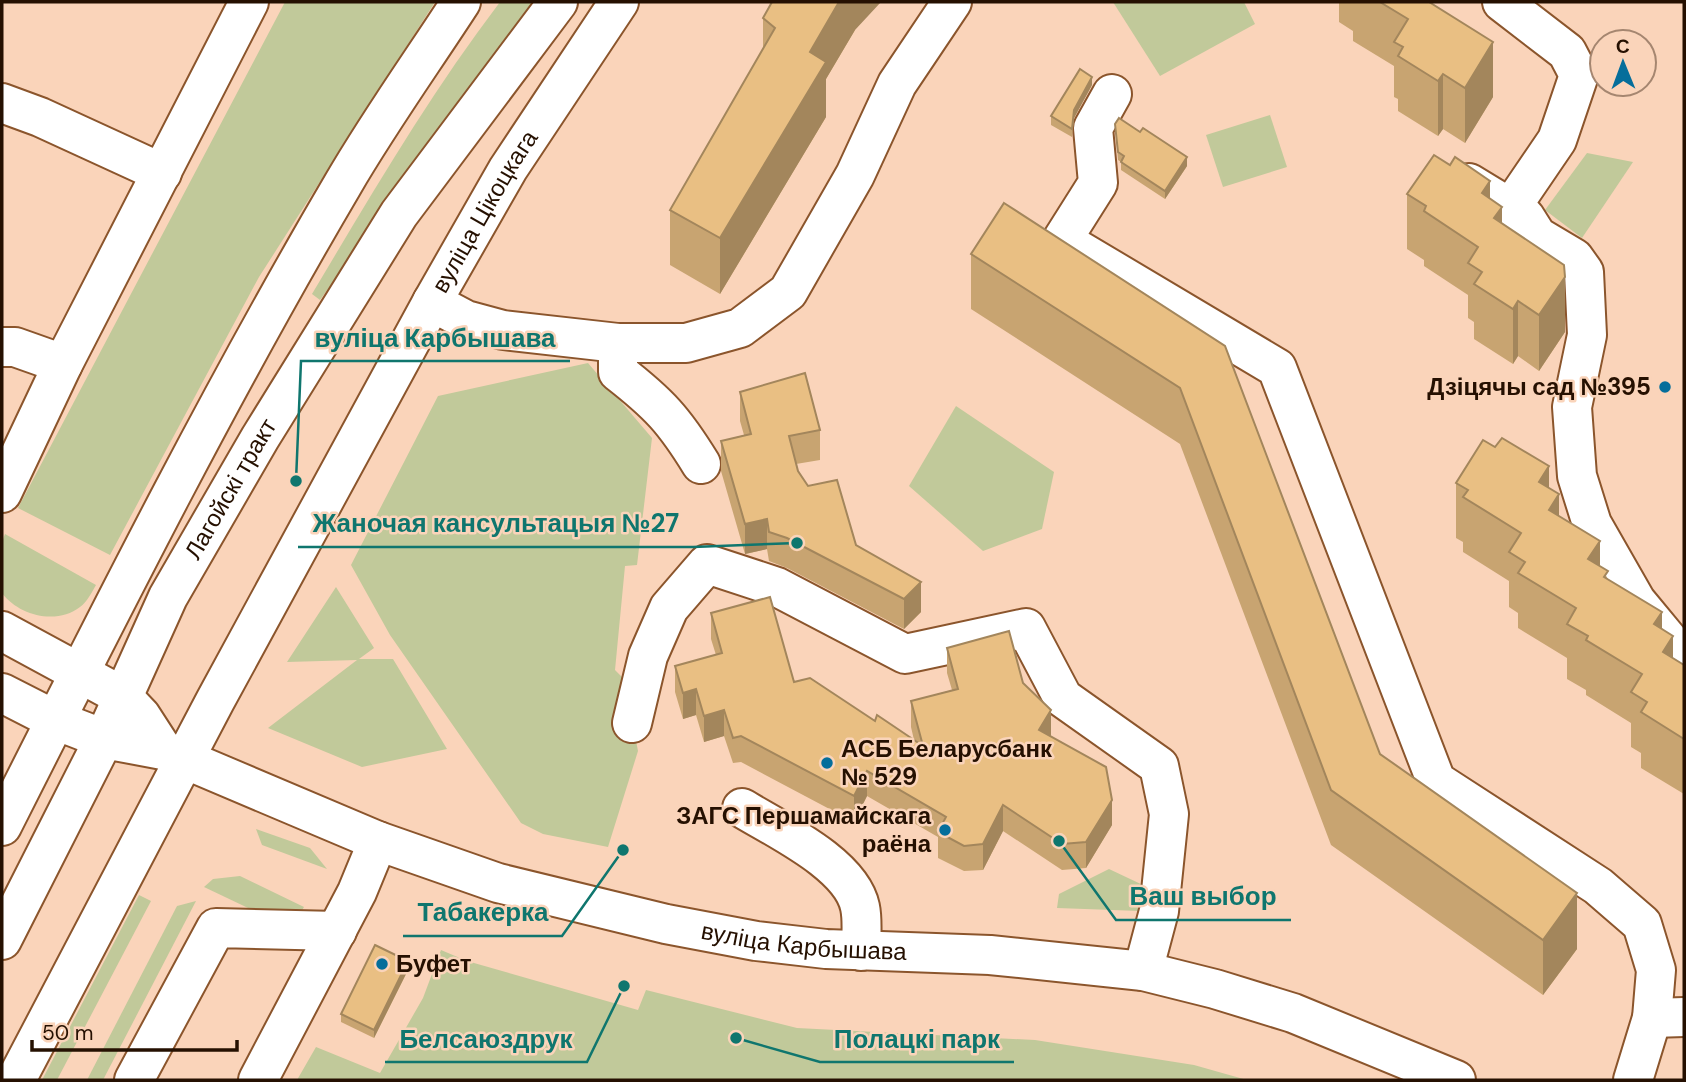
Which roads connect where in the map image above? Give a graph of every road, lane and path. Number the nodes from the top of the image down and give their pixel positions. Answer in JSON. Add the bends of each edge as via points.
{"nodes":[{"id":1,"x":249,"y":2,"type":"edge"},
{"id":2,"x":461,"y":2,"type":"edge"},
{"id":3,"x":558,"y":2,"type":"edge"},
{"id":4,"x":619,"y":2,"type":"edge"},
{"id":5,"x":952,"y":2,"type":"edge"},
{"id":6,"x":1502,"y":2,"type":"edge"},
{"id":7,"x":1112,"y":94,"type":"dead end"},
{"id":8,"x":2,"y":103,"type":"edge"},
{"id":9,"x":160,"y":176,"type":"junction"},
{"id":10,"x":1469,"y":183,"type":"edge"},
{"id":11,"x":1510,"y":209,"type":"junction"},
{"id":12,"x":432,"y":302,"type":"junction"},
{"id":13,"x":618,"y":343,"type":"junction"},
{"id":14,"x":2,"y":347,"type":"edge"},
{"id":15,"x":63,"y":363,"type":"junction"},
{"id":16,"x":701,"y":464,"type":"dead end"},
{"id":17,"x":2,"y":493,"type":"edge"},
{"id":18,"x":2,"y":631,"type":"edge"},
{"id":19,"x":1684,"y":659,"type":"edge"},
{"id":20,"x":78,"y":671,"type":"junction"},
{"id":21,"x":2,"y":693,"type":"edge"},
{"id":22,"x":122,"y":696,"type":"junction"},
{"id":23,"x":55,"y":720,"type":"junction"},
{"id":24,"x":632,"y":723,"type":"dead end"},
{"id":25,"x":104,"y":739,"type":"junction"},
{"id":26,"x":174,"y":755,"type":"junction"},
{"id":27,"x":742,"y":808,"type":"dead end"},
{"id":28,"x":2,"y":826,"type":"edge"},
{"id":29,"x":378,"y":841,"type":"junction"},
{"id":30,"x":337,"y":931,"type":"junction"},
{"id":31,"x":2,"y":940,"type":"edge"},
{"id":32,"x":861,"y":951,"type":"junction"},
{"id":33,"x":1143,"y":971,"type":"junction"},
{"id":34,"x":1668,"y":1017,"type":"edge"},
{"id":35,"x":16,"y":1080,"type":"edge"},
{"id":36,"x":134,"y":1080,"type":"edge"},
{"id":37,"x":258,"y":1080,"type":"edge"},
{"id":38,"x":1456,"y":1080,"type":"edge"},
{"id":39,"x":1633,"y":1080,"type":"edge"}],
"edges":[{"from":1,"to":9,"type":"main road"},
{"from":2,"to":20,"type":"main road","name":"Лагойскі тракт","via":[[344,181]]},
{"from":3,"to":22,"type":"main road","name":"Лагойскі тракт","via":[[399,214],[168,597]]},
{"from":4,"to":12,"type":"main road","name":"вуліца Цікоцкага","via":[[508,169]]},
{"from":5,"to":13,"type":"main road","via":[[897,84],[855,175],[788,292],[740,328],[685,343]]},
{"from":6,"to":11,"type":"main road","via":[[1567,52],[1579,75],[1558,140]]},
{"from":7,"to":34,"type":"main road","via":[[1093,128],[1098,183],[1062,240],[1277,368],[1436,781],[1598,886],[1642,924]]},
{"from":8,"to":9,"type":"main road"},
{"from":9,"to":15,"type":"main road"},
{"from":10,"to":11,"type":"main road"},
{"from":11,"to":19,"type":"main road","via":[[1525,217],[1536,236],[1574,258],[1584,272],[1587,335],[1572,407],[1577,475],[1592,524],[1636,601]]},
{"from":12,"to":13,"type":"main road","via":[[466,320],[503,330]]},
{"from":12,"to":26,"type":"main road","name":"вуліца Цікоцкага"},
{"from":13,"to":16,"type":"main road","via":[[618,372],[677,425]]},
{"from":14,"to":15,"type":"main road"},
{"from":15,"to":17,"type":"main road"},
{"from":18,"to":20,"type":"main road"},
{"from":20,"to":22,"type":"main road"},
{"from":20,"to":23,"type":"main road","name":"Лагойскі тракт"},
{"from":21,"to":23,"type":"main road","name":"вуліца Карбышава"},
{"from":22,"to":25,"type":"main road","name":"Лагойскі тракт"},
{"from":22,"to":26,"type":"main road"},
{"from":23,"to":25,"type":"main road","name":"вуліца Карбышава"},
{"from":23,"to":28,"type":"main road","name":"Лагойскі тракт"},
{"from":24,"to":33,"type":"main road","via":[[648,656],[669,608],[707,564],[777,587],[905,653],[1026,628],[1063,698],[1159,766],[1169,814],[1159,911]]},
{"from":25,"to":26,"type":"main road","name":"вуліца Карбышава"},
{"from":25,"to":31,"type":"main road","name":"Лагойскі тракт"},
{"from":26,"to":29,"type":"main road","name":"вуліца Карбышава"},
{"from":26,"to":35,"type":"main road","name":"вуліца Цікоцкага"},
{"from":27,"to":32,"type":"main road","via":[[808,848],[851,884],[860,908]]},
{"from":29,"to":30,"type":"main road"},
{"from":29,"to":32,"type":"main road","name":"вуліца Карбышава","via":[[498,883],[666,924],[756,941]]},
{"from":30,"to":36,"type":"main road","via":[[216,928]]},
{"from":30,"to":37,"type":"main road"},
{"from":32,"to":33,"type":"main road","name":"вуліца Карбышава","via":[[990,955]]},
{"from":33,"to":38,"type":"main road","name":"вуліца Карбышава","via":[[1293,1013]]},
{"from":34,"to":39,"type":"main road"}]}
